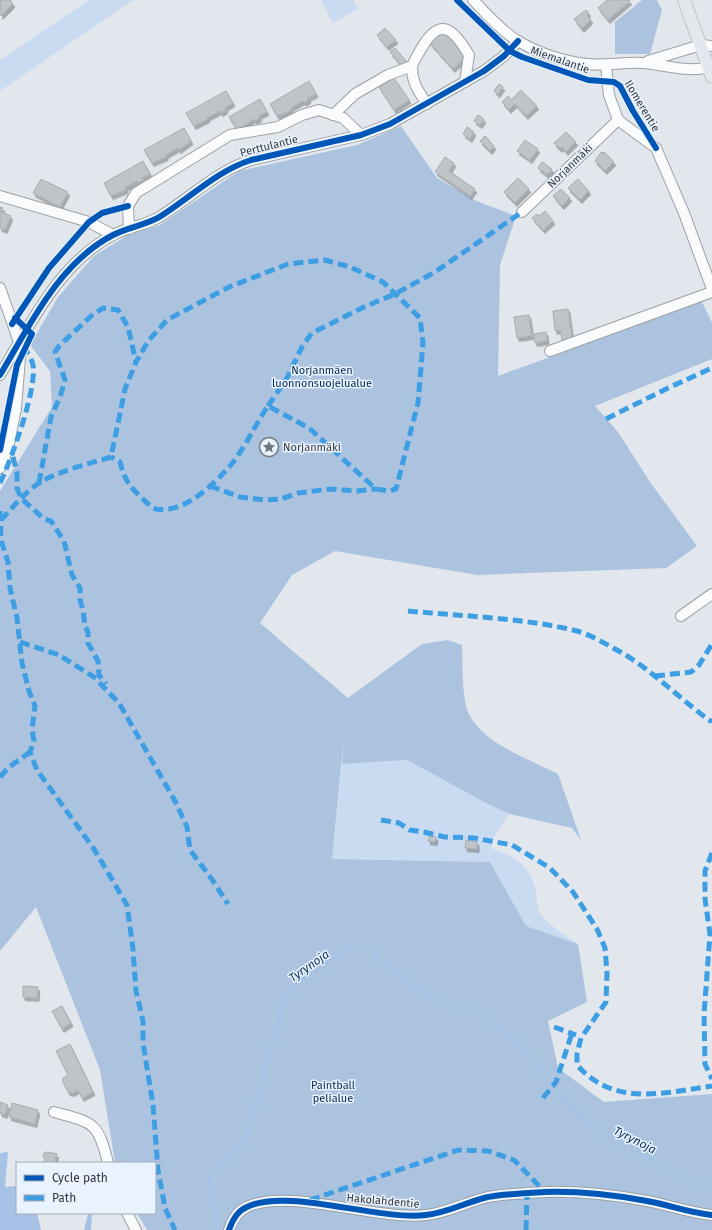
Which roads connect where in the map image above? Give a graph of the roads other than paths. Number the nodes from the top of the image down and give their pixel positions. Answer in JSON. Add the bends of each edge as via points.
{"nodes":[{"id":1,"x":473,"y":0,"type":"edge"},
{"id":2,"x":684,"y":0,"type":"edge"},
{"id":3,"x":518,"y":41,"type":"junction"},
{"id":4,"x":706,"y":45,"type":"edge"},
{"id":5,"x":642,"y":63,"type":"junction"},
{"id":6,"x":606,"y":65,"type":"junction"},
{"id":7,"x":412,"y":66,"type":"junction"},
{"id":8,"x":711,"y":70,"type":"edge"},
{"id":9,"x":465,"y":82,"type":"junction"},
{"id":10,"x":427,"y":104,"type":"junction"},
{"id":11,"x":333,"y":115,"type":"junction"},
{"id":12,"x":618,"y":120,"type":"junction"},
{"id":13,"x":361,"y":136,"type":"junction"},
{"id":14,"x":0,"y":196,"type":"edge"},
{"id":15,"x":522,"y":212,"type":"dead end"},
{"id":16,"x":129,"y":229,"type":"junction"},
{"id":17,"x":113,"y":235,"type":"junction"},
{"id":18,"x":0,"y":288,"type":"edge"},
{"id":19,"x":712,"y":289,"type":"edge"},
{"id":20,"x":712,"y":292,"type":"edge"},
{"id":21,"x":19,"y":342,"type":"junction"},
{"id":22,"x":550,"y":351,"type":"dead end"},
{"id":23,"x":4,"y":362,"type":"edge"},
{"id":24,"x":0,"y":375,"type":"edge"},
{"id":25,"x":0,"y":468,"type":"edge"},
{"id":26,"x":712,"y":594,"type":"edge"},
{"id":27,"x":680,"y":616,"type":"dead end"},
{"id":28,"x":54,"y":1112,"type":"dead end"},
{"id":29,"x":108,"y":1162,"type":"edge"},
{"id":30,"x":128,"y":1214,"type":"edge"},
{"id":31,"x":712,"y":1215,"type":"edge"},
{"id":32,"x":136,"y":1230,"type":"edge"},
{"id":33,"x":229,"y":1230,"type":"edge"}],
"edges":[{"from":1,"to":3,"type":"street","name":"Miemalantie"},
{"from":2,"to":4,"type":"main road"},
{"from":3,"to":6,"type":"street","name":"Miemalantie","via":[[535,50],[566,60]]},
{"from":3,"to":9,"type":"street","name":"Perttulantie","via":[[497,62]]},
{"from":4,"to":5,"type":"street","name":"Miemalantie"},
{"from":4,"to":8,"type":"main road"},
{"from":5,"to":6,"type":"street","name":"Miemalantie"},
{"from":5,"to":8,"type":"street","name":"Miemalantie"},
{"from":6,"to":12,"type":"street","name":"Ilomerentie","via":[[609,95]]},
{"from":7,"to":9,"type":"street","via":[[428,36],[443,28],[453,34],[469,55]]},
{"from":7,"to":10,"type":"street","via":[[414,86]]},
{"from":7,"to":11,"type":"street","via":[[388,75],[355,94]]},
{"from":9,"to":10,"type":"street","name":"Perttulantie"},
{"from":10,"to":13,"type":"street","name":"Perttulantie"},
{"from":11,"to":13,"type":"street","via":[[343,118]]},
{"from":11,"to":16,"type":"street","via":[[319,110],[278,127],[230,135],[136,193],[128,206]]},
{"from":12,"to":15,"type":"street","name":"Norjanmäki"},
{"from":12,"to":19,"type":"street","name":"Ilomerentie","via":[[656,148],[684,213]]},
{"from":13,"to":16,"type":"street","name":"Perttulantie","via":[[235,165],[160,217]]},
{"from":14,"to":17,"type":"street","via":[[89,222]]},
{"from":16,"to":17,"type":"street","name":"Perttulantie"},
{"from":17,"to":21,"type":"street","name":"Perttulantie","via":[[85,254],[61,278]]},
{"from":18,"to":21,"type":"street"},
{"from":20,"to":22,"type":"street"},
{"from":21,"to":23,"type":"street","name":"Perttulantie"},
{"from":21,"to":25,"type":"street","via":[[18,396],[8,449]]},
{"from":23,"to":24,"type":"street","name":"Perttulantie"},
{"from":26,"to":27,"type":"street"},
{"from":28,"to":29,"type":"street","via":[[86,1121],[97,1129]]},
{"from":30,"to":32,"type":"street"},
{"from":31,"to":33,"type":"street","name":"Hakolahdentie","via":[[647,1201],[544,1192],[486,1197],[426,1215],[378,1213],[304,1202],[259,1202],[240,1211]]}]}
